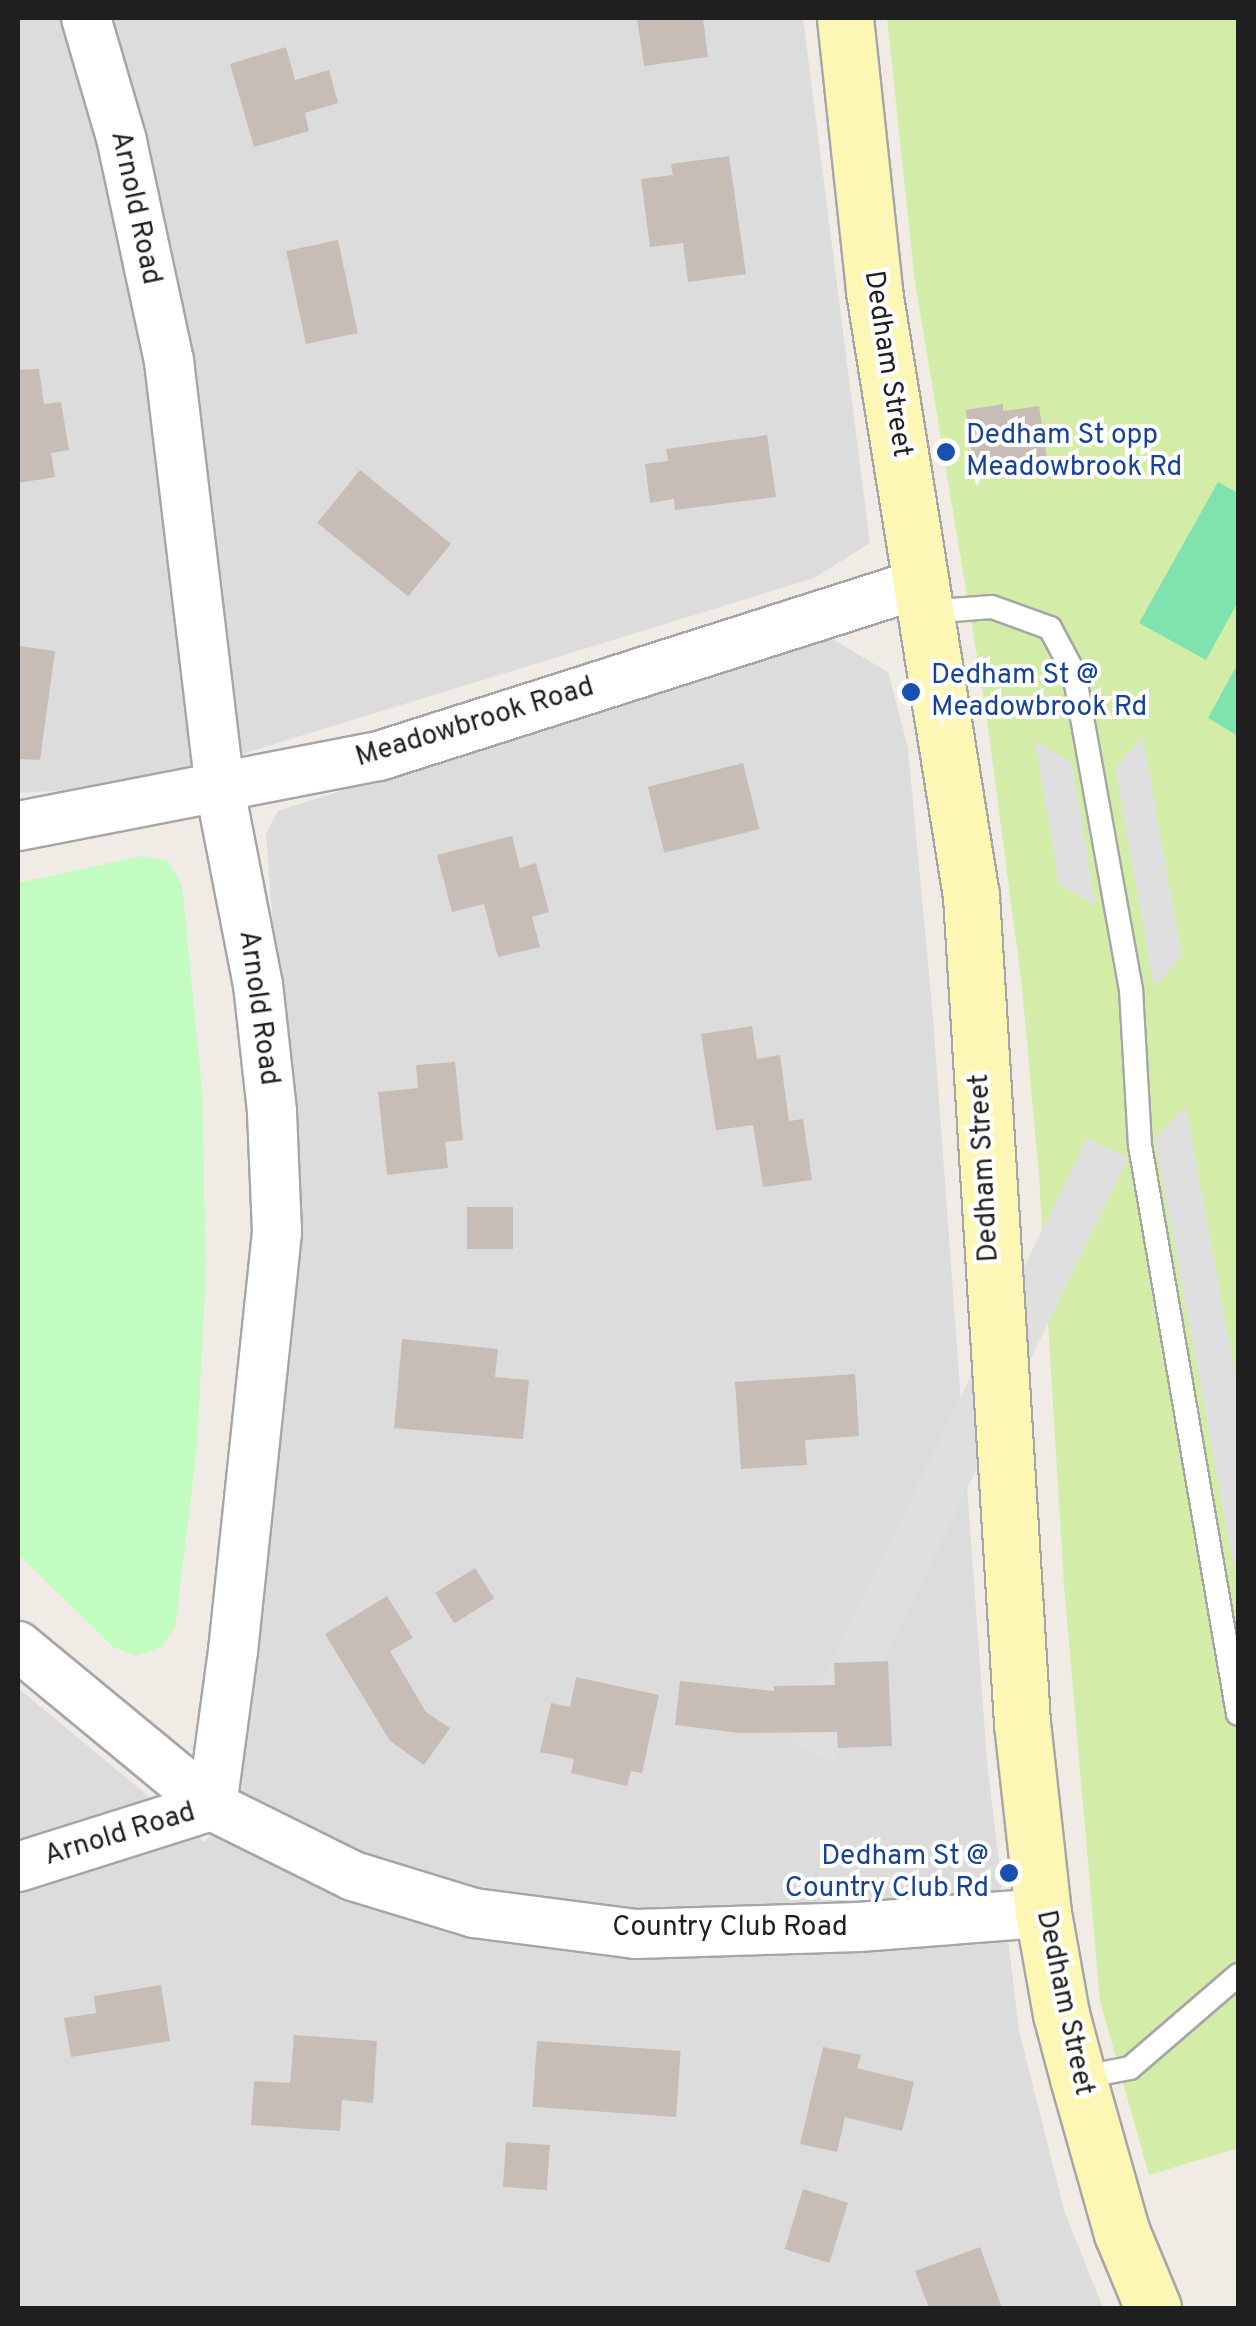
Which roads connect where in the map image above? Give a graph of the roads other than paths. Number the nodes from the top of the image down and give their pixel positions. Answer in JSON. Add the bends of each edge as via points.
{"nodes":[{"id":1,"x":86,"y":18,"type":"edge"},
{"id":2,"x":845,"y":18,"type":"edge"},
{"id":3,"x":924,"y":598,"type":"junction"},
{"id":4,"x":220,"y":789,"type":"junction"},
{"id":5,"x":18,"y":826,"type":"edge"},
{"id":6,"x":18,"y":1646,"type":"edge"},
{"id":7,"x":1238,"y":1714,"type":"edge"},
{"id":8,"x":212,"y":1806,"type":"junction"},
{"id":9,"x":18,"y":1867,"type":"edge"},
{"id":10,"x":1042,"y":1913,"type":"junction"},
{"id":11,"x":1238,"y":1975,"type":"edge"},
{"id":12,"x":1078,"y":2078,"type":"junction"},
{"id":13,"x":1153,"y":2308,"type":"edge"}],
"edges":[{"from":1,"to":4,"type":"street","name":"Arnold Road","via":[[122,141],[169,361]]},
{"from":2,"to":3,"type":"main road","name":"Dedham Street","via":[[874,291]]},
{"from":3,"to":4,"type":"street","name":"Meadowbrook Road","via":[[379,756]]},
{"from":3,"to":7,"type":"lane","via":[[992,607],[1050,628],[1074,673],[1131,990],[1140,1145]]},
{"from":3,"to":10,"type":"main road","name":"Dedham Street","via":[[970,896],[1022,1723]]},
{"from":4,"to":5,"type":"street","name":"Meadowbrook Road"},
{"from":4,"to":8,"type":"street","name":"Arnold Road","via":[[258,985],[277,1232]]},
{"from":6,"to":8,"type":"street","name":"Country Club Road"},
{"from":8,"to":9,"type":"street","name":"Arnold Road"},
{"from":8,"to":10,"type":"street","name":"Country Club Road","via":[[353,1876],[474,1912],[618,1932],[859,1927]]},
{"from":10,"to":12,"type":"main road","name":"Dedham Street"},
{"from":11,"to":12,"type":"lane","via":[[1130,2068]]},
{"from":12,"to":13,"type":"main road","name":"Dedham Street","via":[[1122,2233]]}]}
